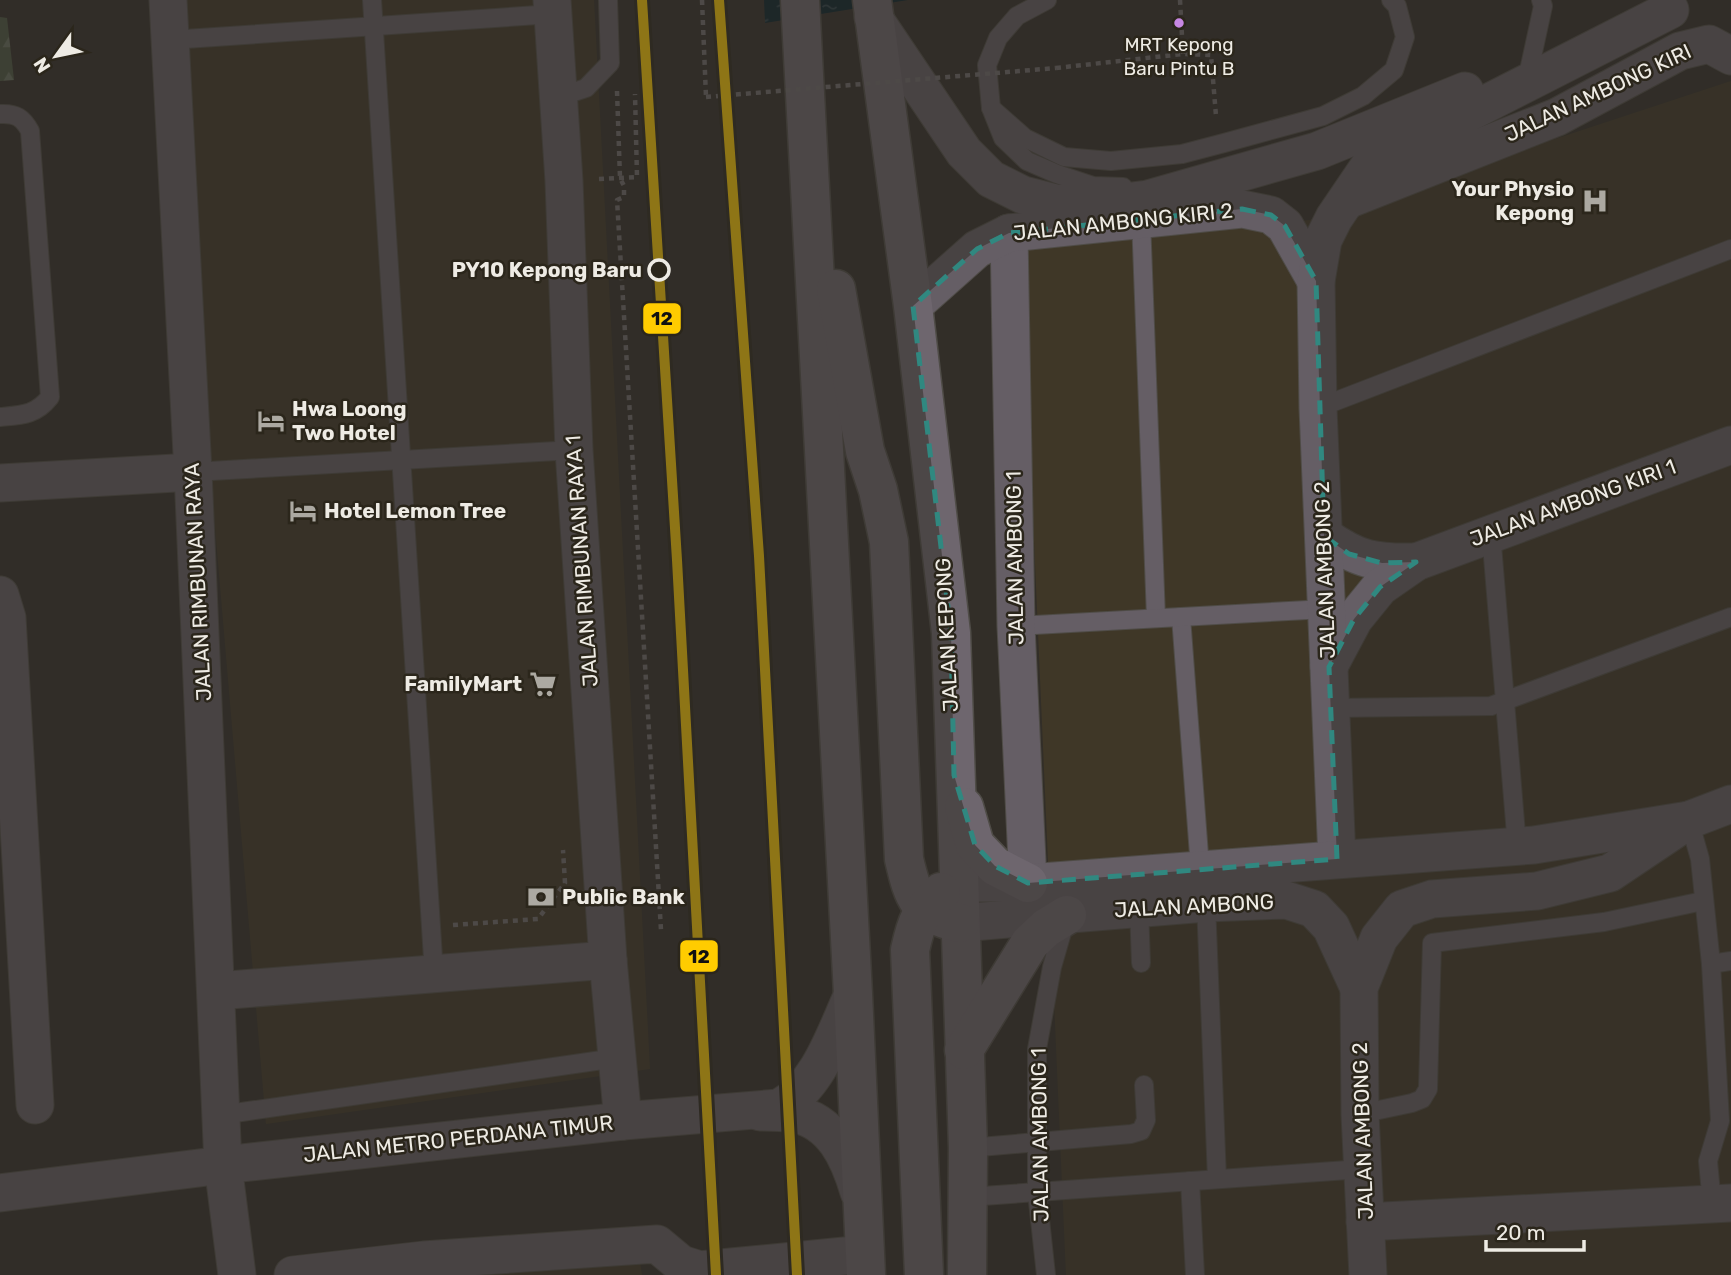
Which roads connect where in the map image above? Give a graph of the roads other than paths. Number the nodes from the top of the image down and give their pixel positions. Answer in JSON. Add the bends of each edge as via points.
{"nodes":[{"id":1,"x":168,"y":0,"type":"edge"},
{"id":2,"x":372,"y":0,"type":"edge"},
{"id":3,"x":608,"y":0,"type":"edge"},
{"id":4,"x":1047,"y":0,"type":"edge"},
{"id":5,"x":1391,"y":0,"type":"edge"},
{"id":6,"x":1541,"y":0,"type":"edge"},
{"id":7,"x":1682,"y":5,"type":"edge"},
{"id":8,"x":553,"y":7,"type":"edge"},
{"id":9,"x":873,"y":8,"type":"edge"},
{"id":10,"x":801,"y":12,"type":"edge"},
{"id":11,"x":373,"y":25,"type":"junction"},
{"id":12,"x":170,"y":40,"type":"junction"},
{"id":13,"x":1731,"y":42,"type":"edge"},
{"id":14,"x":1731,"y":56,"type":"edge"},
{"id":15,"x":1530,"y":65,"type":"junction"},
{"id":16,"x":559,"y":97,"type":"junction"},
{"id":17,"x":991,"y":108,"type":"junction"},
{"id":18,"x":0,"y":114,"type":"edge"},
{"id":19,"x":807,"y":124,"type":"junction"},
{"id":20,"x":1202,"y":184,"type":"junction"},
{"id":21,"x":1347,"y":200,"type":"junction"},
{"id":22,"x":1141,"y":219,"type":"junction"},
{"id":23,"x":1009,"y":233,"type":"junction"},
{"id":24,"x":1731,"y":249,"type":"edge"},
{"id":25,"x":1316,"y":281,"type":"junction"},
{"id":26,"x":913,"y":306,"type":"junction"},
{"id":27,"x":1318,"y":408,"type":"junction"},
{"id":28,"x":0,"y":417,"type":"edge"},
{"id":29,"x":1731,"y":445,"type":"edge"},
{"id":30,"x":574,"y":450,"type":"junction"},
{"id":31,"x":401,"y":459,"type":"junction"},
{"id":32,"x":193,"y":472,"type":"junction"},
{"id":33,"x":0,"y":483,"type":"edge"},
{"id":34,"x":1491,"y":533,"type":"junction"},
{"id":35,"x":1324,"y":536,"type":"junction"},
{"id":36,"x":1416,"y":562,"type":"junction"},
{"id":37,"x":0,"y":595,"type":"edge"},
{"id":38,"x":1326,"y":609,"type":"junction"},
{"id":39,"x":1181,"y":617,"type":"junction"},
{"id":40,"x":1731,"y":617,"type":"edge"},
{"id":41,"x":1156,"y":618,"type":"junction"},
{"id":42,"x":1016,"y":626,"type":"junction"},
{"id":43,"x":1329,"y":667,"type":"junction"},
{"id":44,"x":1505,"y":701,"type":"junction"},
{"id":45,"x":1331,"y":708,"type":"junction"},
{"id":46,"x":954,"y":775,"type":"junction"},
{"id":47,"x":1731,"y":804,"type":"edge"},
{"id":48,"x":1689,"y":820,"type":"junction"},
{"id":49,"x":1517,"y":846,"type":"junction"},
{"id":50,"x":1337,"y":859,"type":"junction"},
{"id":51,"x":958,"y":883,"type":"junction"},
{"id":52,"x":1028,"y":883,"type":"junction"},
{"id":53,"x":1203,"y":886,"type":"junction"},
{"id":54,"x":1703,"y":901,"type":"junction"},
{"id":55,"x":925,"y":907,"type":"junction"},
{"id":56,"x":1139,"y":908,"type":"junction"},
{"id":57,"x":1067,"y":915,"type":"junction"},
{"id":58,"x":960,"y":923,"type":"junction"},
{"id":59,"x":608,"y":960,"type":"junction"},
{"id":60,"x":1731,"y":961,"type":"edge"},
{"id":61,"x":1140,"y":963,"type":"dead end"},
{"id":62,"x":1711,"y":964,"type":"junction"},
{"id":63,"x":434,"y":974,"type":"junction"},
{"id":64,"x":1359,"y":988,"type":"junction"},
{"id":65,"x":217,"y":991,"type":"junction"},
{"id":66,"x":853,"y":993,"type":"junction"},
{"id":67,"x":964,"y":1050,"type":"junction"},
{"id":68,"x":616,"y":1058,"type":"junction"},
{"id":69,"x":1144,"y":1085,"type":"dead end"},
{"id":70,"x":35,"y":1105,"type":"dead end"},
{"id":71,"x":745,"y":1111,"type":"junction"},
{"id":72,"x":1360,"y":1114,"type":"junction"},
{"id":73,"x":221,"y":1115,"type":"junction"},
{"id":74,"x":1725,"y":1120,"type":"edge"},
{"id":75,"x":623,"y":1121,"type":"junction"},
{"id":76,"x":1038,"y":1143,"type":"junction"},
{"id":77,"x":968,"y":1148,"type":"junction"},
{"id":78,"x":223,"y":1165,"type":"junction"},
{"id":79,"x":1362,"y":1169,"type":"junction"},
{"id":80,"x":1217,"y":1179,"type":"junction"},
{"id":81,"x":1189,"y":1181,"type":"junction"},
{"id":82,"x":1037,"y":1192,"type":"junction"},
{"id":83,"x":0,"y":1193,"type":"edge"},
{"id":84,"x":968,"y":1197,"type":"junction"},
{"id":85,"x":862,"y":1201,"type":"junction"},
{"id":86,"x":1722,"y":1204,"type":"edge"},
{"id":87,"x":1365,"y":1222,"type":"junction"},
{"id":88,"x":865,"y":1265,"type":"edge"},
{"id":89,"x":493,"y":1266,"type":"edge"},
{"id":90,"x":424,"y":1268,"type":"edge"},
{"id":91,"x":681,"y":1269,"type":"edge"},
{"id":92,"x":237,"y":1275,"type":"edge"},
{"id":93,"x":293,"y":1275,"type":"edge"},
{"id":94,"x":924,"y":1275,"type":"edge"},
{"id":95,"x":967,"y":1275,"type":"edge"},
{"id":96,"x":1046,"y":1275,"type":"edge"},
{"id":97,"x":1195,"y":1275,"type":"edge"},
{"id":98,"x":1368,"y":1275,"type":"edge"}],
"edges":[{"from":1,"to":12,"type":"street","name":"JALAN RIMBUNAN RAYA"},
{"from":2,"to":11,"type":"lane"},
{"from":3,"to":16,"type":"lane","via":[[610,63],[586,88]]},
{"from":4,"to":17,"type":"lane","via":[[1017,16],[998,38],[987,65]]},
{"from":5,"to":17,"type":"lane","via":[[1405,37],[1395,70],[1363,96],[1323,116],[1224,143],[1182,154],[1111,161],[1064,157],[1025,138]]},
{"from":6,"to":15,"type":"lane"},
{"from":7,"to":13,"type":"street","via":[[1701,24]]},
{"from":7,"to":15,"type":"street","name":"JALAN AMBONG KIRI 2"},
{"from":7,"to":21,"type":"street","via":[[1372,162]]},
{"from":8,"to":11,"type":"lane"},
{"from":8,"to":16,"type":"street","name":"JALAN RIMBUNAN RAYA 1"},
{"from":9,"to":20,"type":"street","name":"JALAN AMBONG KIRI 2","via":[[964,152],[991,179],[1023,195],[1092,206],[1148,199]]},
{"from":9,"to":26,"type":"main road","name":"JALAN KEPONG"},
{"from":10,"to":19,"type":"main road"},
{"from":11,"to":12,"type":"lane"},
{"from":11,"to":31,"type":"lane"},
{"from":12,"to":32,"type":"street","name":"JALAN RIMBUNAN RAYA"},
{"from":14,"to":21,"type":"street","name":"JALAN AMBONG KIRI","via":[[1709,44],[1680,51],[1557,117]]},
{"from":15,"to":20,"type":"street","name":"JALAN AMBONG KIRI 2","via":[[1317,151]]},
{"from":16,"to":30,"type":"street","name":"JALAN RIMBUNAN RAYA 1"},
{"from":17,"to":20,"type":"lane","via":[[1003,138],[1027,161],[1057,174],[1093,186]]},
{"from":18,"to":28,"type":"lane","via":[[23,119],[30,131],[50,397],[41,409],[27,415]]},
{"from":19,"to":55,"type":"main road","via":[[865,451],[889,542],[904,859],[912,892]]},
{"from":19,"to":66,"type":"main road"},
{"from":21,"to":25,"type":"street","via":[[1323,240]]},
{"from":22,"to":23,"type":"street","name":"JALAN AMBONG KIRI 2"},
{"from":22,"to":25,"type":"street","name":"JALAN AMBONG KIRI 2","via":[[1242,209],[1271,215],[1285,226]]},
{"from":22,"to":41,"type":"lane"},
{"from":23,"to":26,"type":"street","name":"JALAN AMBONG KIRI 2","via":[[977,249]]},
{"from":23,"to":42,"type":"street","name":"JALAN AMBONG 1"},
{"from":24,"to":27,"type":"lane"},
{"from":25,"to":27,"type":"street","name":"JALAN AMBONG 2"},
{"from":26,"to":46,"type":"main road","name":"JALAN KEPONG","via":[[951,634]]},
{"from":27,"to":35,"type":"street","name":"JALAN AMBONG 2"},
{"from":29,"to":34,"type":"street","name":"JALAN AMBONG KIRI 1"},
{"from":30,"to":31,"type":"lane"},
{"from":30,"to":59,"type":"street","name":"JALAN RIMBUNAN RAYA 1"},
{"from":31,"to":32,"type":"lane"},
{"from":31,"to":63,"type":"lane"},
{"from":32,"to":33,"type":"street"},
{"from":32,"to":65,"type":"street","name":"JALAN RIMBUNAN RAYA"},
{"from":34,"to":36,"type":"street","name":"JALAN AMBONG KIRI 1"},
{"from":34,"to":44,"type":"lane"},
{"from":35,"to":36,"type":"street","name":"JALAN AMBONG KIRI 1","via":[[1349,554],[1382,563]]},
{"from":35,"to":38,"type":"street","name":"JALAN AMBONG 2"},
{"from":36,"to":43,"type":"street","name":"JALAN AMBONG KIRI 1","via":[[1380,587],[1354,619]]},
{"from":37,"to":70,"type":"street","via":[[7,618]]},
{"from":38,"to":39,"type":"lane"},
{"from":38,"to":43,"type":"street","name":"JALAN AMBONG 2"},
{"from":39,"to":41,"type":"lane"},
{"from":39,"to":53,"type":"lane"},
{"from":40,"to":44,"type":"lane"},
{"from":41,"to":42,"type":"lane"},
{"from":42,"to":52,"type":"street","name":"JALAN AMBONG 1"},
{"from":43,"to":45,"type":"street","name":"JALAN AMBONG 2"},
{"from":44,"to":45,"type":"lane","via":[[1491,706]]},
{"from":44,"to":49,"type":"lane"},
{"from":45,"to":50,"type":"street","name":"JALAN AMBONG 2"},
{"from":46,"to":51,"type":"main road","name":"JALAN KEPONG"},
{"from":46,"to":52,"type":"main road","via":[[975,845],[995,866]]},
{"from":47,"to":48,"type":"street","name":"JALAN AMBONG"},
{"from":48,"to":49,"type":"street","name":"JALAN AMBONG"},
{"from":48,"to":54,"type":"lane","via":[[1700,859]]},
{"from":48,"to":64,"type":"street","name":"JALAN AMBONG","via":[[1610,873],[1537,891],[1432,899],[1402,909],[1379,938]]},
{"from":49,"to":50,"type":"street","name":"JALAN AMBONG"},
{"from":50,"to":53,"type":"street","name":"JALAN AMBONG"},
{"from":51,"to":52,"type":"street","name":"JALAN AMBONG"},
{"from":51,"to":55,"type":"main road"},
{"from":51,"to":58,"type":"main road","name":"JALAN KEPONG"},
{"from":52,"to":53,"type":"street","name":"JALAN AMBONG"},
{"from":53,"to":56,"type":"street","name":"JALAN AMBONG"},
{"from":53,"to":64,"type":"street","name":"JALAN AMBONG","via":[[1314,909],[1331,928]]},
{"from":53,"to":80,"type":"lane"},
{"from":54,"to":62,"type":"lane"},
{"from":54,"to":72,"type":"lane","via":[[1604,922],[1432,943],[1428,1088],[1422,1099],[1412,1103]]},
{"from":55,"to":58,"type":"main road","via":[[939,919]]},
{"from":55,"to":94,"type":"main road","via":[[910,950]]},
{"from":56,"to":57,"type":"street","name":"JALAN AMBONG"},
{"from":56,"to":61,"type":"lane"},
{"from":57,"to":58,"type":"street","name":"JALAN AMBONG"},
{"from":57,"to":67,"type":"main road","via":[[1030,943]]},
{"from":57,"to":76,"type":"lane","name":"JALAN AMBONG 1","via":[[1037,1049]]},
{"from":58,"to":67,"type":"main road","name":"JALAN KEPONG"},
{"from":59,"to":63,"type":"street"},
{"from":59,"to":68,"type":"street","name":"JALAN RIMBUNAN RAYA 1"},
{"from":60,"to":62,"type":"lane"},
{"from":62,"to":74,"type":"lane"},
{"from":63,"to":65,"type":"street"},
{"from":64,"to":72,"type":"street","name":"JALAN AMBONG 2"},
{"from":65,"to":73,"type":"street","name":"JALAN RIMBUNAN RAYA"},
{"from":66,"to":71,"type":"street","name":"JALAN METRO PERDANA TIMUR","via":[[803,1090],[779,1108]]},
{"from":66,"to":85,"type":"main road"},
{"from":67,"to":77,"type":"main road","name":"JALAN KEPONG"},
{"from":68,"to":73,"type":"lane"},
{"from":68,"to":75,"type":"street","name":"JALAN RIMBUNAN RAYA 1"},
{"from":69,"to":76,"type":"lane","via":[[1146,1120],[1141,1131]]},
{"from":71,"to":75,"type":"street","name":"JALAN METRO PERDANA TIMUR"},
{"from":71,"to":85,"type":"street","via":[[793,1114],[810,1118],[825,1129],[841,1146]]},
{"from":72,"to":79,"type":"street","name":"JALAN AMBONG 2"},
{"from":73,"to":78,"type":"street","name":"JALAN RIMBUNAN RAYA"},
{"from":74,"to":86,"type":"lane","via":[[1708,1161]]},
{"from":75,"to":78,"type":"street","name":"JALAN METRO PERDANA TIMUR"},
{"from":76,"to":77,"type":"lane"},
{"from":76,"to":82,"type":"lane","name":"JALAN AMBONG 1"},
{"from":77,"to":84,"type":"main road","name":"JALAN KEPONG"},
{"from":78,"to":83,"type":"street","name":"JALAN METRO PERDANA TIMUR"},
{"from":78,"to":92,"type":"street","name":"JALAN RIMBUNAN RAYA"},
{"from":79,"to":80,"type":"lane"},
{"from":79,"to":87,"type":"street","name":"JALAN AMBONG 2"},
{"from":80,"to":81,"type":"lane"},
{"from":81,"to":82,"type":"lane"},
{"from":81,"to":97,"type":"lane"},
{"from":82,"to":84,"type":"lane"},
{"from":82,"to":96,"type":"lane","name":"JALAN AMBONG 1"},
{"from":84,"to":95,"type":"main road","name":"JALAN KEPONG"},
{"from":85,"to":88,"type":"main road"},
{"from":86,"to":87,"type":"street"},
{"from":87,"to":98,"type":"street","name":"JALAN AMBONG 2"},
{"from":88,"to":91,"type":"street"},
{"from":89,"to":90,"type":"street"},
{"from":89,"to":91,"type":"street","via":[[657,1244]]},
{"from":90,"to":93,"type":"street"}]}
